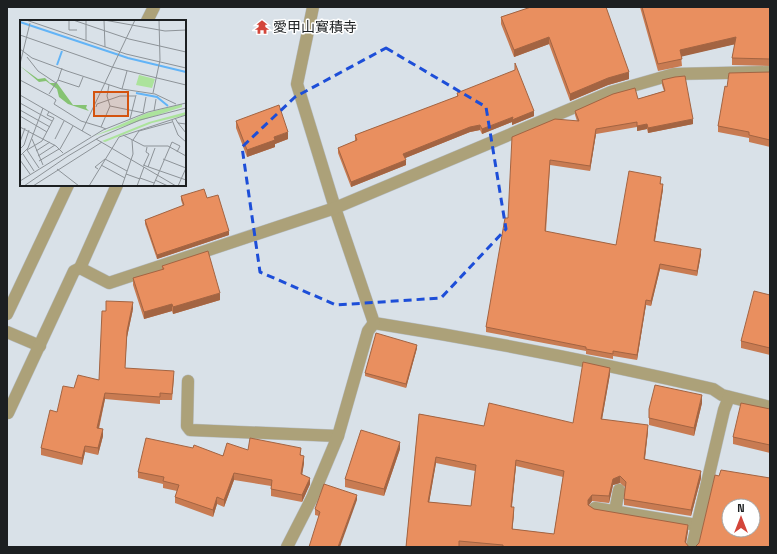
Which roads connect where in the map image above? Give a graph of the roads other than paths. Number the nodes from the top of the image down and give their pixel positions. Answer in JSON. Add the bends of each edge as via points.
{"nodes":[{"id":1,"x":154,"y":7,"type":"edge"},
{"id":2,"x":314,"y":7,"type":"edge"},
{"id":3,"x":148,"y":20,"type":"edge"},
{"id":4,"x":770,"y":72,"type":"edge"},
{"id":5,"x":118,"y":186,"type":"edge"},
{"id":6,"x":66,"y":189,"type":"edge"},
{"id":7,"x":335,"y":208,"type":"junction"},
{"id":8,"x":80,"y":268,"type":"junction"},
{"id":9,"x":7,"y":314,"type":"edge"},
{"id":10,"x":374,"y":323,"type":"junction"},
{"id":11,"x":7,"y":332,"type":"edge"},
{"id":12,"x":40,"y":346,"type":"junction"},
{"id":13,"x":188,"y":381,"type":"dead end"},
{"id":14,"x":729,"y":397,"type":"junction"},
{"id":15,"x":770,"y":407,"type":"edge"},
{"id":16,"x":8,"y":413,"type":"dead end"},
{"id":17,"x":338,"y":436,"type":"junction"},
{"id":18,"x":619,"y":490,"type":"dead end"},
{"id":19,"x":595,"y":508,"type":"edge"},
{"id":20,"x":615,"y":511,"type":"junction"},
{"id":21,"x":697,"y":525,"type":"junction"},
{"id":22,"x":287,"y":547,"type":"edge"},
{"id":23,"x":692,"y":547,"type":"edge"}],
"edges":[{"from":1,"to":3,"type":"street"},
{"from":2,"to":7,"type":"street","via":[[297,84]]},
{"from":4,"to":7,"type":"street","via":[[674,74],[611,92]]},
{"from":5,"to":8,"type":"street"},
{"from":6,"to":9,"type":"street"},
{"from":7,"to":8,"type":"street","via":[[109,283]]},
{"from":7,"to":10,"type":"street"},
{"from":8,"to":12,"type":"street","via":[[74,271]]},
{"from":10,"to":14,"type":"street","via":[[584,361],[713,390]]},
{"from":10,"to":17,"type":"street","via":[[368,331]]},
{"from":11,"to":12,"type":"street"},
{"from":12,"to":16,"type":"street"},
{"from":13,"to":17,"type":"street","via":[[187,426],[190,430]]},
{"from":14,"to":15,"type":"street"},
{"from":14,"to":21,"type":"street"},
{"from":17,"to":22,"type":"street","via":[[312,498]]},
{"from":18,"to":20,"type":"street"},
{"from":19,"to":20,"type":"street"},
{"from":20,"to":21,"type":"street"},
{"from":21,"to":23,"type":"street"}]}
